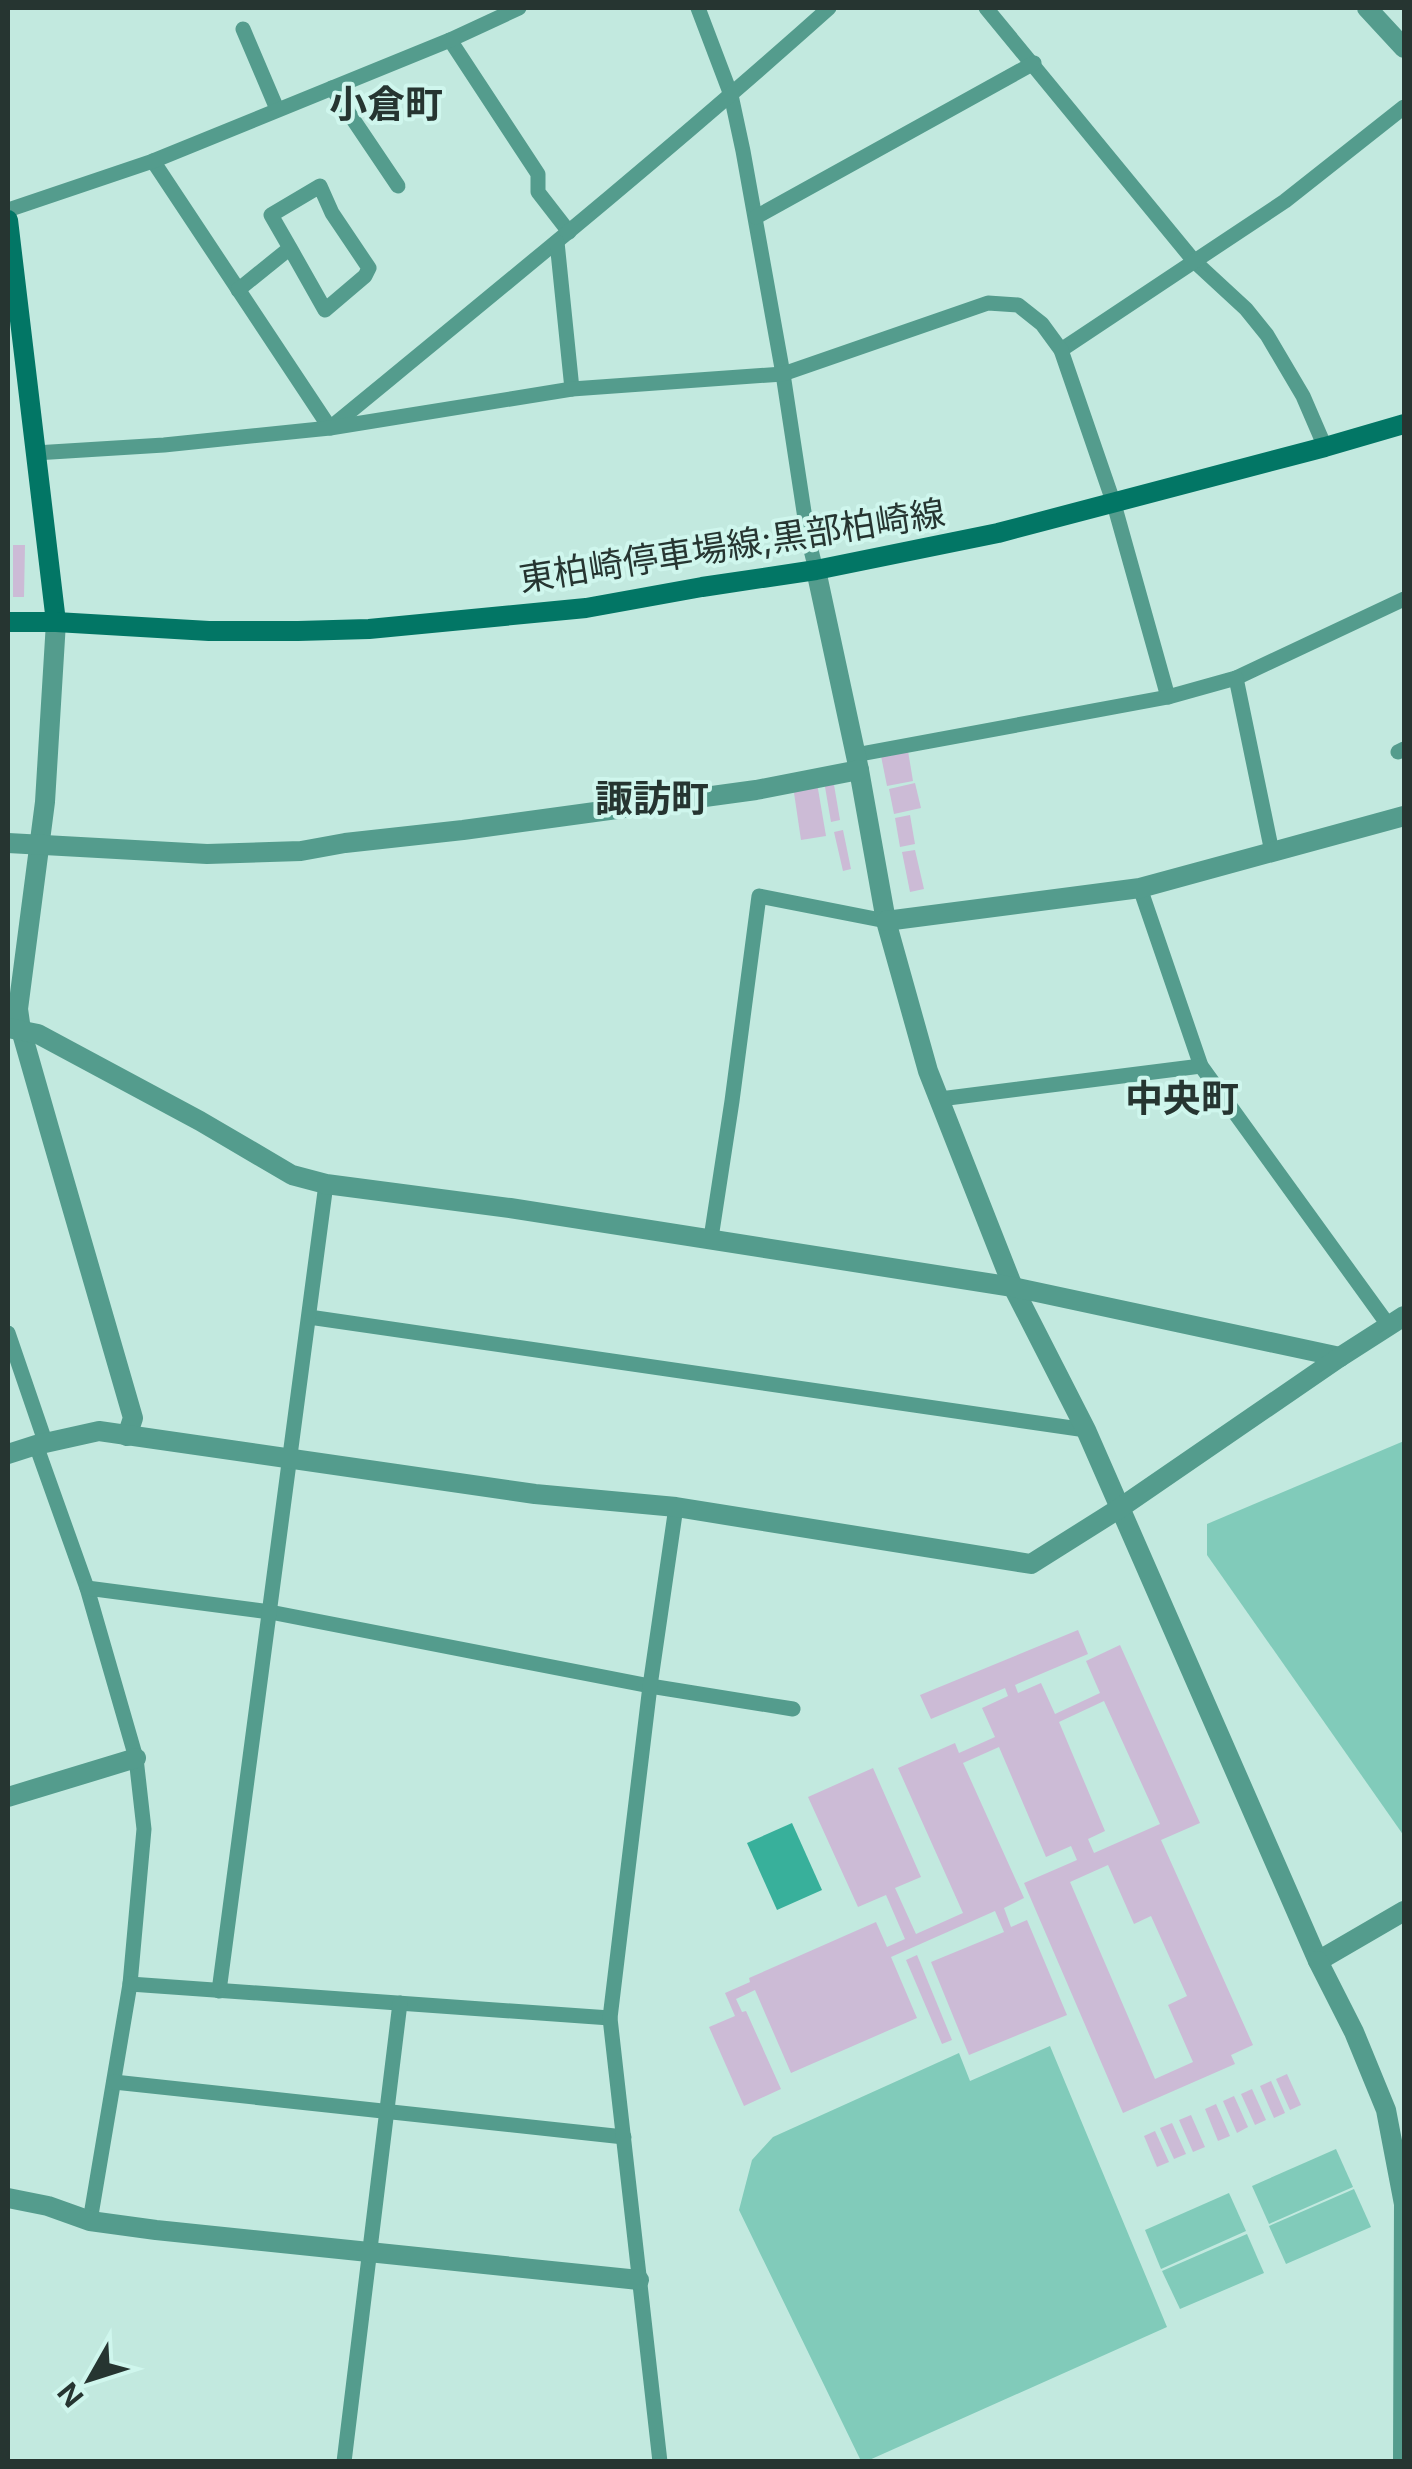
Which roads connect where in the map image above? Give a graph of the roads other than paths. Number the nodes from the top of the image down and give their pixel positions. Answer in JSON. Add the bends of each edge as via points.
{"nodes":[{"id":1,"x":518,"y":8,"type":"edge"},
{"id":2,"x":698,"y":8,"type":"edge"},
{"id":3,"x":829,"y":8,"type":"edge"},
{"id":4,"x":986,"y":8,"type":"edge"},
{"id":5,"x":1367,"y":8,"type":"edge"},
{"id":6,"x":243,"y":29,"type":"dead end"},
{"id":7,"x":450,"y":40,"type":"junction"},
{"id":8,"x":1404,"y":48,"type":"edge"},
{"id":9,"x":1034,"y":63,"type":"junction"},
{"id":10,"x":332,"y":88,"type":"junction"},
{"id":11,"x":730,"y":95,"type":"junction"},
{"id":12,"x":1404,"y":107,"type":"edge"},
{"id":13,"x":277,"y":109,"type":"junction"},
{"id":14,"x":153,"y":161,"type":"junction"},
{"id":15,"x":398,"y":186,"type":"dead end"},
{"id":16,"x":8,"y":210,"type":"edge"},
{"id":17,"x":756,"y":217,"type":"junction"},
{"id":18,"x":8,"y":220,"type":"edge"},
{"id":19,"x":563,"y":237,"type":"junction"},
{"id":20,"x":290,"y":248,"type":"junction"},
{"id":21,"x":1194,"y":261,"type":"junction"},
{"id":22,"x":238,"y":290,"type":"junction"},
{"id":23,"x":1061,"y":350,"type":"junction"},
{"id":24,"x":783,"y":374,"type":"junction"},
{"id":25,"x":572,"y":389,"type":"junction"},
{"id":26,"x":1404,"y":424,"type":"edge"},
{"id":27,"x":330,"y":428,"type":"junction"},
{"id":28,"x":1325,"y":447,"type":"junction"},
{"id":29,"x":35,"y":453,"type":"junction"},
{"id":30,"x":1114,"y":504,"type":"junction"},
{"id":31,"x":816,"y":570,"type":"junction"},
{"id":32,"x":1404,"y":599,"type":"edge"},
{"id":33,"x":8,"y":622,"type":"edge"},
{"id":34,"x":56,"y":622,"type":"junction"},
{"id":35,"x":1236,"y":678,"type":"junction"},
{"id":36,"x":1168,"y":697,"type":"junction"},
{"id":37,"x":857,"y":763,"type":"junction"},
{"id":38,"x":1404,"y":816,"type":"edge"},
{"id":39,"x":8,"y":843,"type":"edge"},
{"id":40,"x":40,"y":846,"type":"junction"},
{"id":41,"x":1272,"y":852,"type":"junction"},
{"id":42,"x":1140,"y":888,"type":"junction"},
{"id":43,"x":886,"y":921,"type":"junction"},
{"id":44,"x":14,"y":1029,"type":"edge"},
{"id":45,"x":1202,"y":1066,"type":"junction"},
{"id":46,"x":940,"y":1099,"type":"junction"},
{"id":47,"x":326,"y":1184,"type":"junction"},
{"id":48,"x":711,"y":1238,"type":"junction"},
{"id":49,"x":1013,"y":1287,"type":"junction"},
{"id":50,"x":308,"y":1317,"type":"junction"},
{"id":51,"x":1396,"y":1321,"type":"edge"},
{"id":52,"x":8,"y":1333,"type":"edge"},
{"id":53,"x":1340,"y":1357,"type":"junction"},
{"id":54,"x":24,"y":1382,"type":"junction"},
{"id":55,"x":8,"y":1387,"type":"edge"},
{"id":56,"x":1086,"y":1430,"type":"junction"},
{"id":57,"x":127,"y":1436,"type":"junction"},
{"id":58,"x":41,"y":1444,"type":"junction"},
{"id":59,"x":8,"y":1454,"type":"edge"},
{"id":60,"x":290,"y":1460,"type":"junction"},
{"id":61,"x":676,"y":1507,"type":"junction"},
{"id":62,"x":1120,"y":1508,"type":"junction"},
{"id":63,"x":86,"y":1588,"type":"junction"},
{"id":64,"x":270,"y":1612,"type":"junction"},
{"id":65,"x":650,"y":1686,"type":"junction"},
{"id":66,"x":793,"y":1709,"type":"dead end"},
{"id":67,"x":136,"y":1758,"type":"junction"},
{"id":68,"x":8,"y":1797,"type":"edge"},
{"id":69,"x":1404,"y":1911,"type":"edge"},
{"id":70,"x":1318,"y":1961,"type":"junction"},
{"id":71,"x":130,"y":1984,"type":"junction"},
{"id":72,"x":219,"y":1991,"type":"junction"},
{"id":73,"x":400,"y":2003,"type":"junction"},
{"id":74,"x":610,"y":2018,"type":"junction"},
{"id":75,"x":114,"y":2082,"type":"junction"},
{"id":76,"x":387,"y":2112,"type":"junction"},
{"id":77,"x":624,"y":2137,"type":"junction"},
{"id":78,"x":8,"y":2198,"type":"edge"},
{"id":79,"x":90,"y":2221,"type":"junction"},
{"id":80,"x":370,"y":2251,"type":"junction"},
{"id":81,"x":640,"y":2280,"type":"junction"},
{"id":82,"x":344,"y":2462,"type":"edge"},
{"id":83,"x":660,"y":2462,"type":"edge"},
{"id":84,"x":1403,"y":2462,"type":"edge"}],
"edges":[{"from":1,"to":7,"type":"street"},
{"from":2,"to":11,"type":"street"},
{"from":3,"to":11,"type":"street"},
{"from":4,"to":9,"type":"street"},
{"from":5,"to":8,"type":"street"},
{"from":6,"to":13,"type":"street"},
{"from":7,"to":10,"type":"street"},
{"from":7,"to":19,"type":"street","via":[[538,174],[538,192]]},
{"from":9,"to":17,"type":"street"},
{"from":9,"to":21,"type":"street"},
{"from":10,"to":13,"type":"street"},
{"from":10,"to":15,"type":"street"},
{"from":11,"to":17,"type":"street"},
{"from":11,"to":19,"type":"street"},
{"from":12,"to":21,"type":"street","via":[[1285,201]]},
{"from":13,"to":14,"type":"street"},
{"from":14,"to":16,"type":"street"},
{"from":14,"to":22,"type":"street"},
{"from":17,"to":24,"type":"street"},
{"from":18,"to":29,"type":"main road"},
{"from":19,"to":25,"type":"street"},
{"from":19,"to":27,"type":"street"},
{"from":20,"to":20,"type":"street","via":[[325,310],[368,268],[320,186],[271,215]]},
{"from":20,"to":22,"type":"street"},
{"from":21,"to":23,"type":"street"},
{"from":21,"to":28,"type":"street","via":[[1268,335]]},
{"from":22,"to":27,"type":"street"},
{"from":23,"to":24,"type":"street","via":[[1018,305],[988,303]]},
{"from":23,"to":30,"type":"street"},
{"from":24,"to":25,"type":"street"},
{"from":24,"to":31,"type":"street"},
{"from":25,"to":27,"type":"street"},
{"from":26,"to":28,"type":"main road","name":"東柏崎停車場線;黒部柏崎線"},
{"from":27,"to":29,"type":"street"},
{"from":28,"to":30,"type":"main road","name":"東柏崎停車場線;黒部柏崎線"},
{"from":29,"to":34,"type":"main road"},
{"from":30,"to":31,"type":"main road","name":"東柏崎停車場線;黒部柏崎線"},
{"from":30,"to":36,"type":"street"},
{"from":31,"to":34,"type":"main road","name":"東柏崎停車場線;黒部柏崎線","via":[[586,608],[369,629],[210,631]]},
{"from":31,"to":37,"type":"street"},
{"from":32,"to":35,"type":"street"},
{"from":33,"to":34,"type":"main road","name":"東柏崎停車場線;黒部柏崎線"},
{"from":34,"to":40,"type":"street"},
{"from":35,"to":36,"type":"street"},
{"from":35,"to":41,"type":"street"},
{"from":36,"to":37,"type":"street"},
{"from":37,"to":40,"type":"street","via":[[756,790],[300,851]]},
{"from":37,"to":43,"type":"street"},
{"from":38,"to":41,"type":"street"},
{"from":39,"to":40,"type":"street"},
{"from":40,"to":44,"type":"street"},
{"from":41,"to":42,"type":"street"},
{"from":42,"to":43,"type":"street"},
{"from":42,"to":45,"type":"street"},
{"from":43,"to":46,"type":"street"},
{"from":43,"to":48,"type":"street","via":[[759,896]]},
{"from":44,"to":47,"type":"street","via":[[94,1063],[292,1175]]},
{"from":44,"to":57,"type":"street","via":[[132,1418]]},
{"from":45,"to":46,"type":"street"},
{"from":45,"to":51,"type":"street"},
{"from":46,"to":49,"type":"street"},
{"from":47,"to":48,"type":"street"},
{"from":47,"to":50,"type":"street"},
{"from":48,"to":49,"type":"street"},
{"from":49,"to":53,"type":"street"},
{"from":49,"to":56,"type":"street"},
{"from":50,"to":56,"type":"street"},
{"from":50,"to":60,"type":"street"},
{"from":51,"to":53,"type":"street"},
{"from":52,"to":54,"type":"street"},
{"from":53,"to":62,"type":"street"},
{"from":54,"to":55,"type":"street"},
{"from":54,"to":58,"type":"street"},
{"from":56,"to":62,"type":"street"},
{"from":57,"to":58,"type":"street","via":[[99,1431]]},
{"from":57,"to":60,"type":"street"},
{"from":58,"to":59,"type":"street"},
{"from":58,"to":63,"type":"street"},
{"from":60,"to":61,"type":"street"},
{"from":60,"to":64,"type":"street"},
{"from":61,"to":62,"type":"street","via":[[1032,1564]]},
{"from":61,"to":65,"type":"street"},
{"from":62,"to":70,"type":"street"},
{"from":63,"to":64,"type":"street"},
{"from":63,"to":67,"type":"street"},
{"from":64,"to":65,"type":"street"},
{"from":64,"to":72,"type":"street"},
{"from":65,"to":66,"type":"street"},
{"from":65,"to":74,"type":"street"},
{"from":67,"to":68,"type":"street"},
{"from":67,"to":71,"type":"street","via":[[144,1830]]},
{"from":69,"to":70,"type":"street"},
{"from":70,"to":84,"type":"street","via":[[1386,2110],[1404,2204]]},
{"from":71,"to":72,"type":"street"},
{"from":71,"to":75,"type":"street"},
{"from":72,"to":73,"type":"street"},
{"from":73,"to":74,"type":"street"},
{"from":73,"to":76,"type":"street"},
{"from":74,"to":77,"type":"street"},
{"from":75,"to":76,"type":"street"},
{"from":75,"to":79,"type":"street"},
{"from":76,"to":77,"type":"street"},
{"from":76,"to":80,"type":"street"},
{"from":77,"to":81,"type":"street"},
{"from":78,"to":79,"type":"street"},
{"from":79,"to":80,"type":"street"},
{"from":80,"to":81,"type":"street"},
{"from":80,"to":82,"type":"street"},
{"from":81,"to":83,"type":"street"}]}
